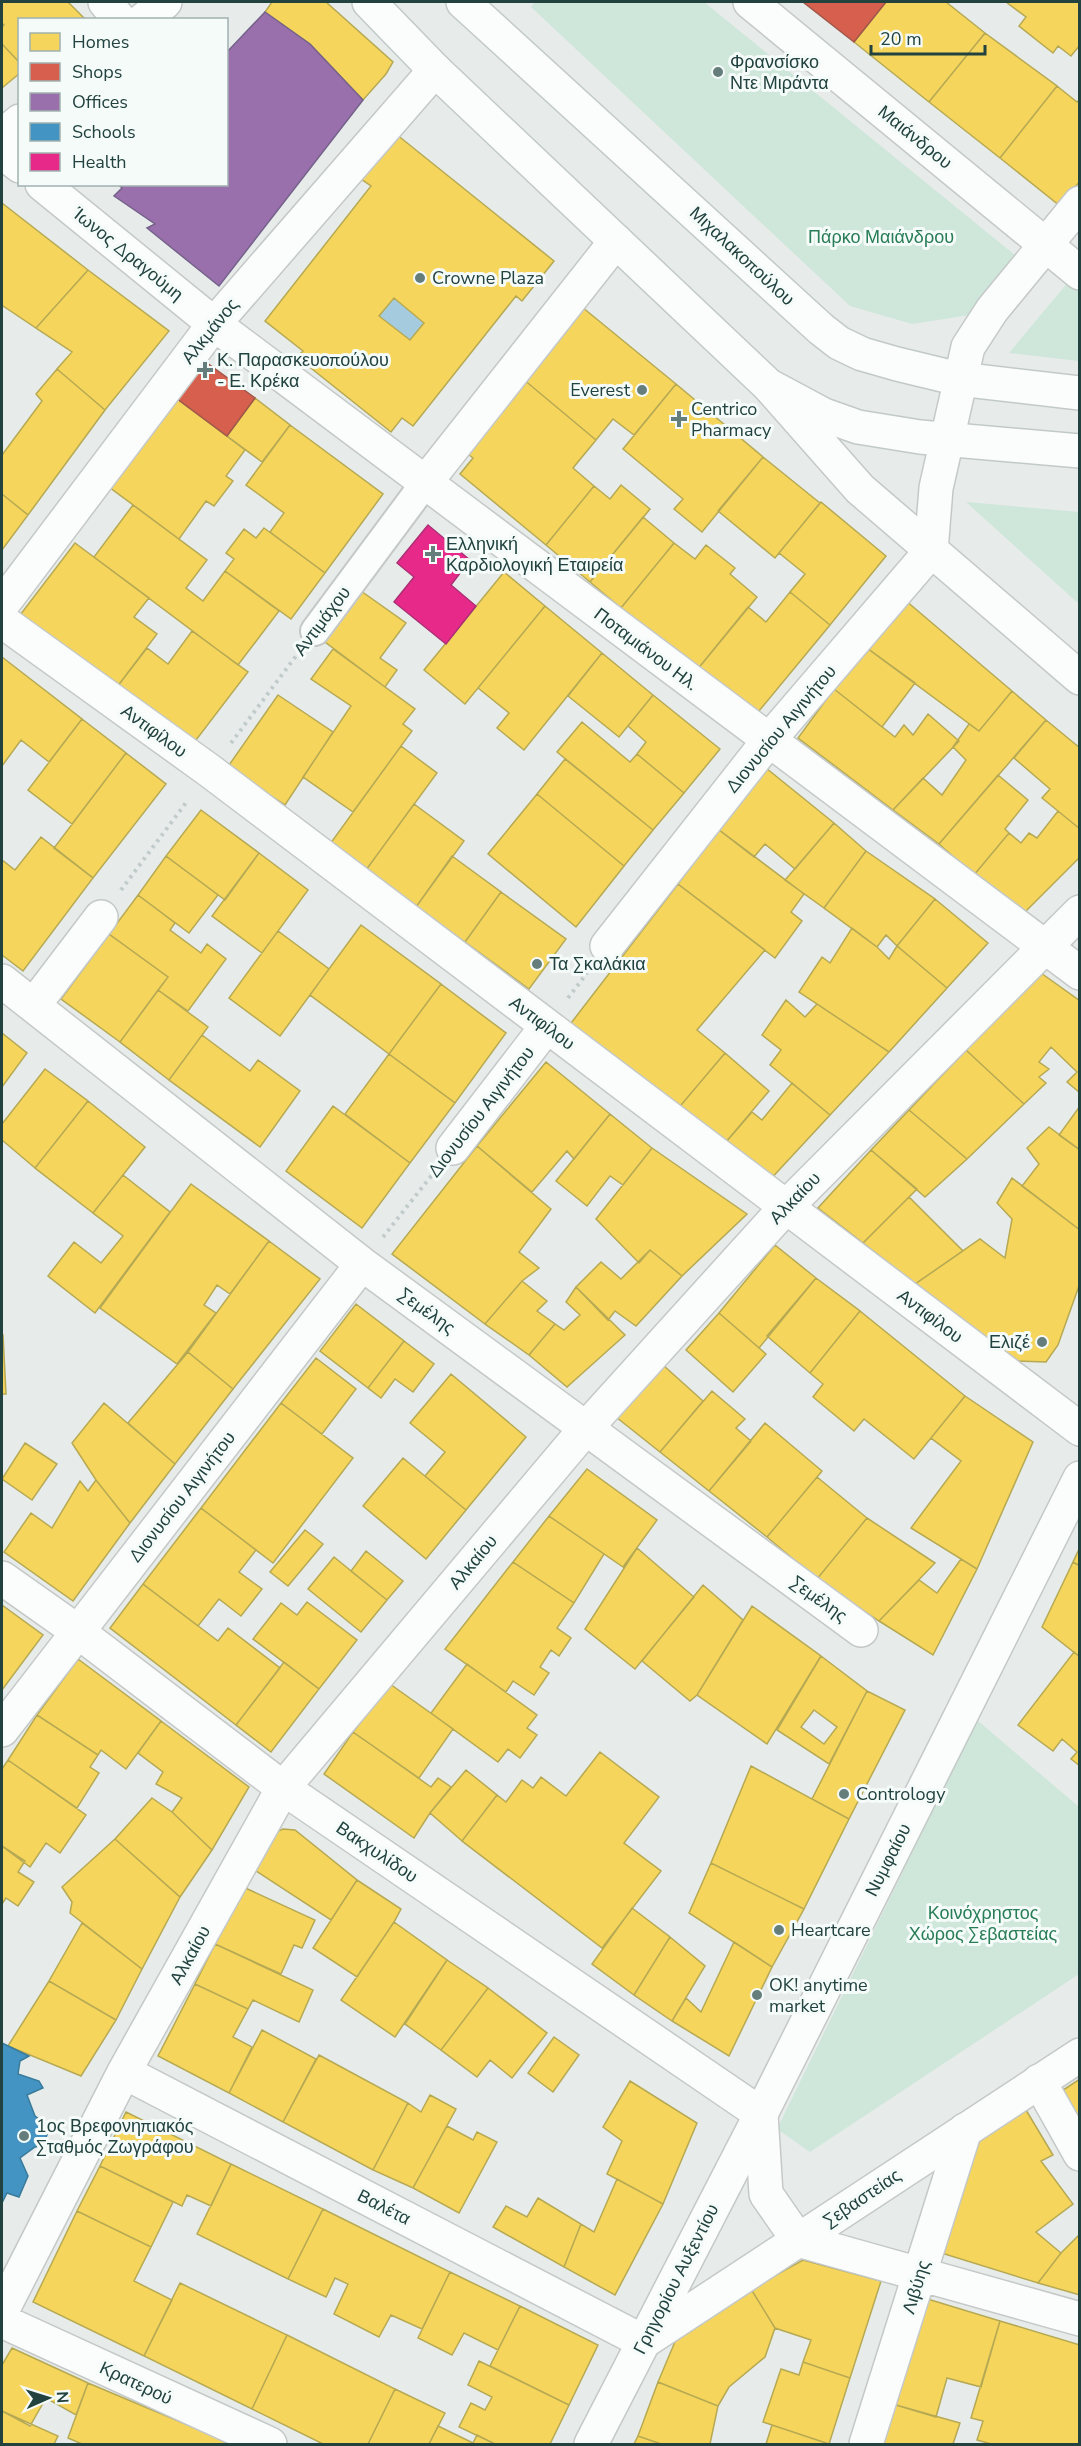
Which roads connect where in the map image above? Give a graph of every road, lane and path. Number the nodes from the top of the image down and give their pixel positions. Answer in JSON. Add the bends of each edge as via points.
{"nodes":[{"id":1,"x":105,"y":2,"type":"edge"},
{"id":2,"x":165,"y":2,"type":"edge"},
{"id":3,"x":369,"y":2,"type":"edge"},
{"id":4,"x":750,"y":2,"type":"edge"},
{"id":5,"x":475,"y":5,"type":"edge"},
{"id":6,"x":118,"y":18,"type":"edge"},
{"id":7,"x":145,"y":18,"type":"edge"},
{"id":8,"x":435,"y":70,"type":"junction"},
{"id":9,"x":18,"y":123,"type":"edge"},
{"id":10,"x":2,"y":136,"type":"edge"},
{"id":11,"x":2,"y":152,"type":"edge"},
{"id":12,"x":18,"y":164,"type":"edge"},
{"id":13,"x":44,"y":186,"type":"edge"},
{"id":14,"x":1080,"y":203,"type":"edge"},
{"id":15,"x":616,"y":241,"type":"junction"},
{"id":16,"x":1045,"y":244,"type":"junction"},
{"id":17,"x":1080,"y":273,"type":"edge"},
{"id":18,"x":214,"y":324,"type":"junction"},
{"id":19,"x":959,"y":378,"type":"junction"},
{"id":20,"x":768,"y":385,"type":"junction"},
{"id":21,"x":1080,"y":393,"type":"edge"},
{"id":22,"x":947,"y":438,"type":"junction"},
{"id":23,"x":1080,"y":451,"type":"edge"},
{"id":24,"x":425,"y":483,"type":"junction"},
{"id":25,"x":931,"y":552,"type":"junction"},
{"id":26,"x":2,"y":605,"type":"edge"},
{"id":27,"x":2,"y":621,"type":"edge"},
{"id":28,"x":315,"y":631,"type":"joint"},
{"id":29,"x":1080,"y":678,"type":"edge"},
{"id":30,"x":769,"y":741,"type":"junction"},
{"id":31,"x":210,"y":771,"type":"junction"},
{"id":32,"x":1080,"y":912,"type":"edge"},
{"id":33,"x":101,"y":917,"type":"joint"},
{"id":34,"x":607,"y":946,"type":"joint"},
{"id":35,"x":1044,"y":947,"type":"junction"},
{"id":36,"x":1080,"y":973,"type":"edge"},
{"id":37,"x":2,"y":981,"type":"edge"},
{"id":38,"x":34,"y":1005,"type":"junction"},
{"id":39,"x":547,"y":1026,"type":"junction"},
{"id":40,"x":453,"y":1148,"type":"joint"},
{"id":41,"x":786,"y":1207,"type":"junction"},
{"id":42,"x":396,"y":1219,"type":"dead end"},
{"id":43,"x":362,"y":1264,"type":"junction"},
{"id":44,"x":586,"y":1428,"type":"junction"},
{"id":45,"x":1080,"y":1429,"type":"edge"},
{"id":46,"x":1080,"y":1478,"type":"edge"},
{"id":47,"x":2,"y":1578,"type":"edge"},
{"id":48,"x":861,"y":1630,"type":"dead end"},
{"id":49,"x":77,"y":1631,"type":"junction"},
{"id":50,"x":2,"y":1730,"type":"edge"},
{"id":51,"x":283,"y":1788,"type":"junction"},
{"id":52,"x":1080,"y":2055,"type":"edge"},
{"id":53,"x":124,"y":2072,"type":"junction"},
{"id":54,"x":1040,"y":2081,"type":"junction"},
{"id":55,"x":761,"y":2114,"type":"junction"},
{"id":56,"x":965,"y":2130,"type":"junction"},
{"id":57,"x":1080,"y":2154,"type":"edge"},
{"id":58,"x":798,"y":2240,"type":"junction"},
{"id":59,"x":920,"y":2274,"type":"junction"},
{"id":60,"x":2,"y":2311,"type":"edge"},
{"id":61,"x":1080,"y":2319,"type":"edge"},
{"id":62,"x":2,"y":2320,"type":"edge"},
{"id":63,"x":644,"y":2342,"type":"junction"},
{"id":64,"x":270,"y":2445,"type":"edge"},
{"id":65,"x":591,"y":2445,"type":"edge"},
{"id":66,"x":866,"y":2445,"type":"edge"}],
"edges":[{"from":1,"to":6,"type":"street"},
{"from":2,"to":7,"type":"street"},
{"from":3,"to":8,"type":"street"},
{"from":4,"to":16,"type":"street","name":"Μαιάνδρου"},
{"from":5,"to":19,"type":"street","name":"Μιχαλακοπούλου","via":[[830,336],[862,354]]},
{"from":8,"to":15,"type":"street"},
{"from":8,"to":18,"type":"street","name":"Αλκμάνος"},
{"from":9,"to":10,"type":"street"},
{"from":11,"to":12,"type":"street"},
{"from":13,"to":18,"type":"street","name":"Ίωνος Δραγούμη"},
{"from":14,"to":16,"type":"street"},
{"from":15,"to":20,"type":"street"},
{"from":15,"to":24,"type":"street","name":"Αντιμάχου"},
{"from":16,"to":17,"type":"street","name":"Μαιάνδρου"},
{"from":16,"to":19,"type":"street","via":[[968,347]]},
{"from":18,"to":24,"type":"street","name":"Ποταμιάνου Ηλ."},
{"from":18,"to":26,"type":"street","name":"Αλκμάνος"},
{"from":19,"to":21,"type":"street","name":"Μιχαλακοπούλου"},
{"from":19,"to":22,"type":"street"},
{"from":20,"to":22,"type":"street","via":[[824,415],[858,427]]},
{"from":20,"to":25,"type":"street","via":[[860,489]]},
{"from":22,"to":23,"type":"street"},
{"from":22,"to":25,"type":"street","via":[[936,488]]},
{"from":24,"to":28,"type":"street","name":"Αντιμάχου"},
{"from":24,"to":30,"type":"street","name":"Ποταμιάνου Ηλ."},
{"from":25,"to":29,"type":"street"},
{"from":25,"to":30,"type":"street","name":"Διονυσίου Αιγινήτου"},
{"from":27,"to":31,"type":"street","name":"Αντιφίλου"},
{"from":28,"to":31,"type":"path","name":"Αντιμάχου"},
{"from":30,"to":34,"type":"street","name":"Διονυσίου Αιγινήτου"},
{"from":30,"to":35,"type":"street","name":"Ποταμιάνου Ηλ."},
{"from":31,"to":33,"type":"path","name":"Αντιμάχου"},
{"from":31,"to":39,"type":"street","name":"Αντιφίλου"},
{"from":32,"to":35,"type":"street","name":"Αλκαίου"},
{"from":33,"to":38,"type":"street"},
{"from":34,"to":39,"type":"path"},
{"from":35,"to":36,"type":"street","name":"Ποταμιάνου Ηλ."},
{"from":35,"to":41,"type":"street","name":"Αλκαίου"},
{"from":37,"to":38,"type":"street","name":"Σεμέλης"},
{"from":38,"to":43,"type":"street","name":"Σεμέλης"},
{"from":39,"to":40,"type":"street","name":"Διονυσίου Αιγινήτου"},
{"from":39,"to":41,"type":"street","name":"Αντιφίλου"},
{"from":40,"to":42,"type":"path","name":"Διονυσίου Αιγινήτου"},
{"from":41,"to":44,"type":"street","name":"Αλκαίου"},
{"from":41,"to":45,"type":"street","name":"Αντιφίλου"},
{"from":43,"to":44,"type":"street","name":"Σεμέλης"},
{"from":43,"to":49,"type":"street","name":"Διονυσίου Αιγινήτου"},
{"from":44,"to":48,"type":"street","name":"Σεμέλης"},
{"from":44,"to":51,"type":"street","name":"Αλκαίου"},
{"from":46,"to":55,"type":"street","name":"Νυμφαίου"},
{"from":47,"to":49,"type":"street","name":"Βακχυλίδου"},
{"from":49,"to":50,"type":"street","name":"Διονυσίου Αιγινήτου"},
{"from":49,"to":51,"type":"street","name":"Βακχυλίδου"},
{"from":51,"to":53,"type":"street","name":"Αλκαίου"},
{"from":51,"to":55,"type":"street","name":"Βακχυλίδου"},
{"from":52,"to":54,"type":"street","name":"Σεβαστείας"},
{"from":53,"to":60,"type":"street","name":"Αλκαίου"},
{"from":53,"to":63,"type":"street","name":"Βαλέτα"},
{"from":54,"to":56,"type":"street","name":"Σεβαστείας"},
{"from":54,"to":57,"type":"street"},
{"from":55,"to":58,"type":"street","via":[[766,2194]]},
{"from":55,"to":63,"type":"street","name":"Γρηγορίου Αυξεντίου"},
{"from":56,"to":58,"type":"street","name":"Σεβαστείας"},
{"from":56,"to":59,"type":"street","name":"Λιβύης"},
{"from":58,"to":59,"type":"street"},
{"from":58,"to":63,"type":"street","name":"Σεβαστείας"},
{"from":59,"to":61,"type":"street"},
{"from":59,"to":66,"type":"street","name":"Λιβύης"},
{"from":62,"to":64,"type":"street","name":"Κρατερού"},
{"from":63,"to":65,"type":"street","name":"Γρηγορίου Αυξεντίου"}]}
